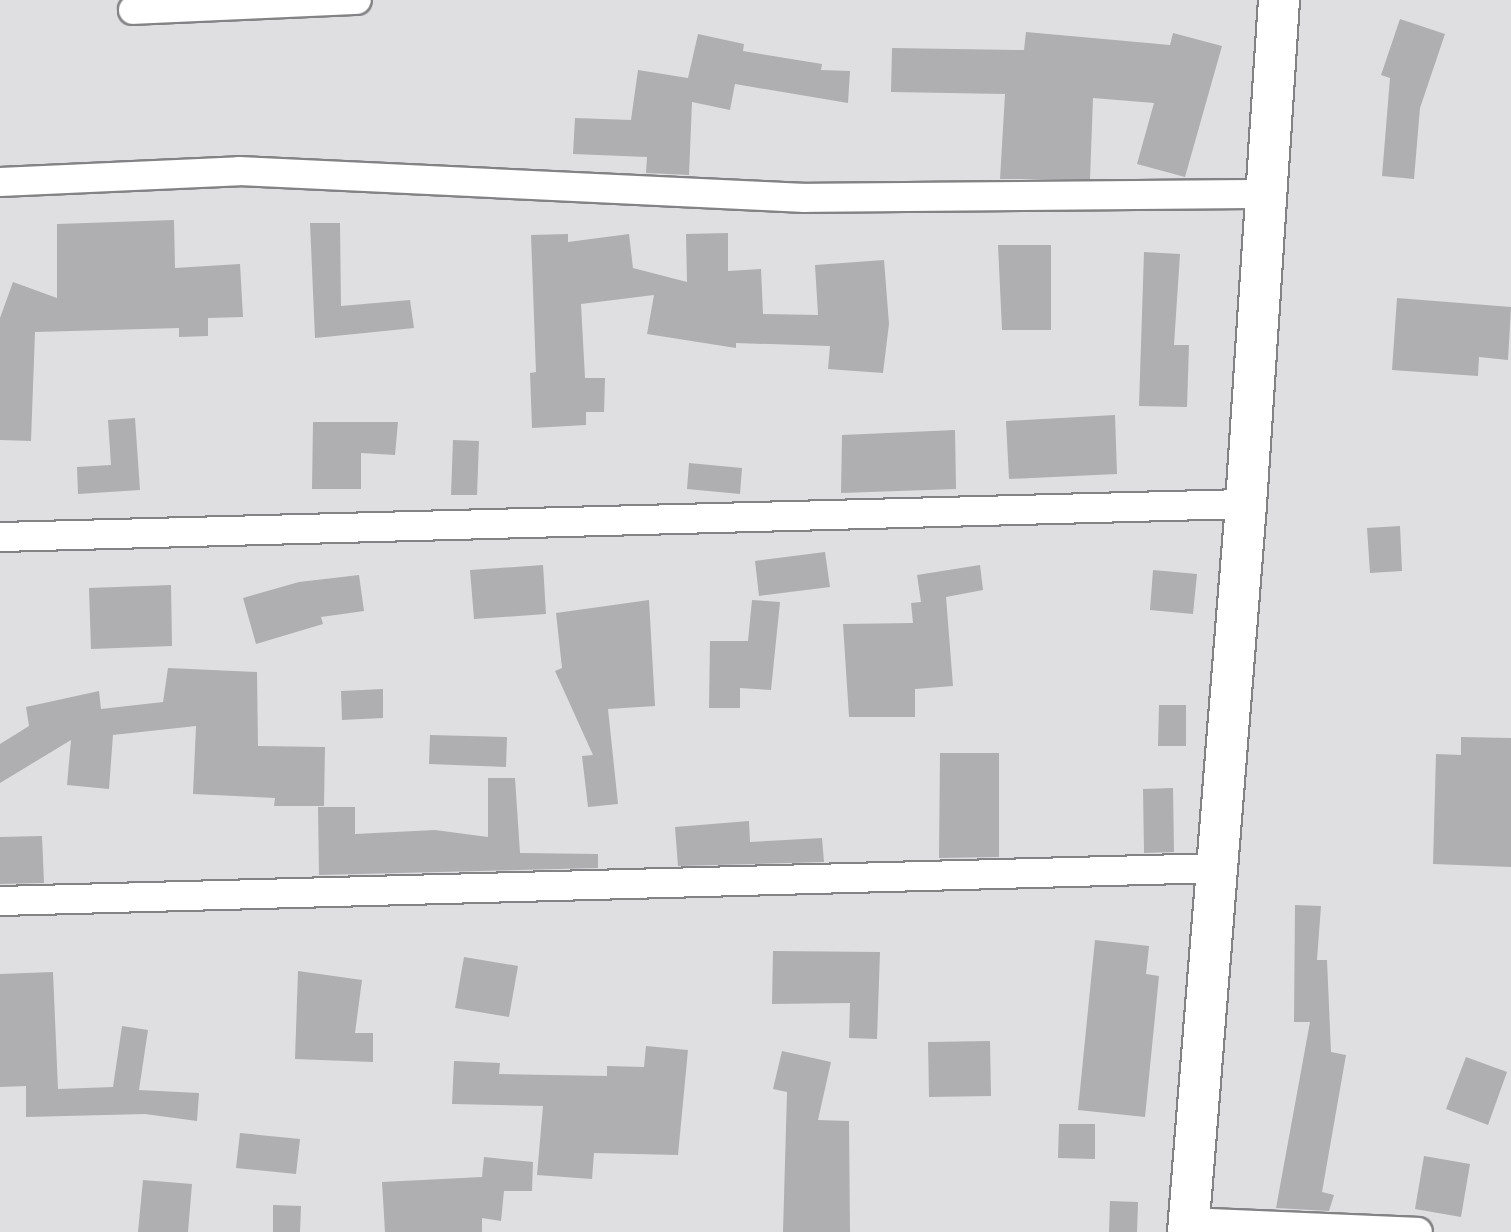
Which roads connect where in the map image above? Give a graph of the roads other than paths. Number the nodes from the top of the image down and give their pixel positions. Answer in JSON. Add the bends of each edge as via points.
{"nodes":[{"id":1,"x":357,"y":0,"type":"edge"},
{"id":2,"x":1279,"y":0,"type":"edge"},
{"id":3,"x":328,"y":1,"type":"edge"},
{"id":4,"x":133,"y":10,"type":"dead end"},
{"id":5,"x":0,"y":182,"type":"edge"},
{"id":6,"x":1266,"y":194,"type":"junction"},
{"id":7,"x":1246,"y":504,"type":"junction"},
{"id":8,"x":0,"y":537,"type":"edge"},
{"id":9,"x":1216,"y":868,"type":"junction"},
{"id":10,"x":0,"y":901,"type":"edge"},
{"id":11,"x":1188,"y":1227,"type":"edge"},
{"id":12,"x":1418,"y":1232,"type":"edge"}],
"edges":[{"from":1,"to":3,"type":"street"},
{"from":2,"to":6,"type":"main road"},
{"from":3,"to":4,"type":"street"},
{"from":5,"to":6,"type":"street","via":[[239,171],[805,198]]},
{"from":6,"to":7,"type":"main road"},
{"from":7,"to":8,"type":"street"},
{"from":7,"to":9,"type":"main road"},
{"from":9,"to":10,"type":"street"},
{"from":9,"to":11,"type":"main road"},
{"from":11,"to":12,"type":"street"}]}
